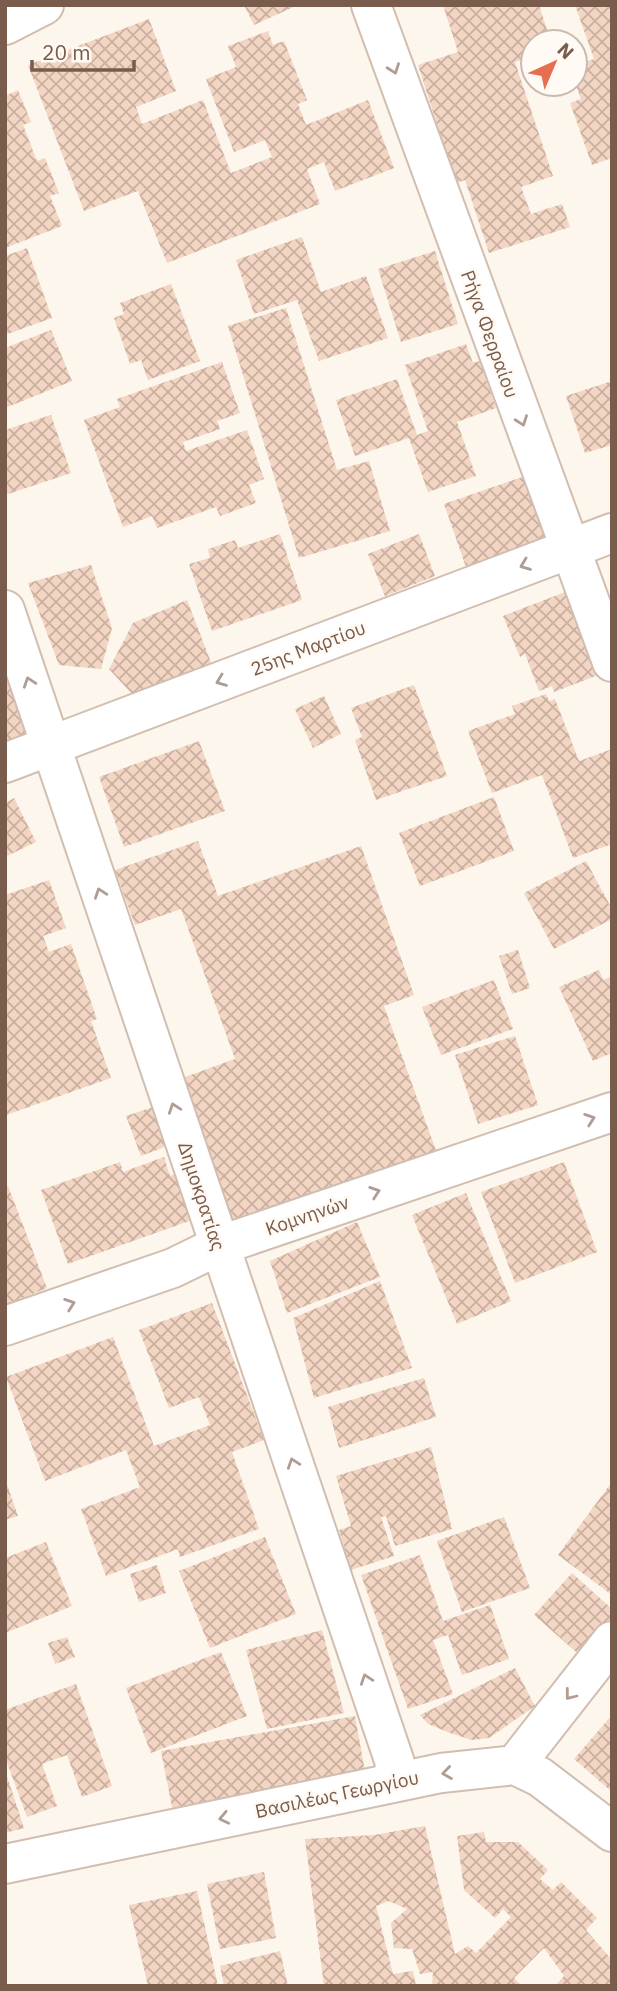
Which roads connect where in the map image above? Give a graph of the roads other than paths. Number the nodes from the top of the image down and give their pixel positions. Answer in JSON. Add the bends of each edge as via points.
{"nodes":[{"id":1,"x":44,"y":5,"type":"edge"},
{"id":2,"x":371,"y":5,"type":"edge"},
{"id":3,"x":5,"y":25,"type":"edge"},
{"id":4,"x":612,"y":533,"type":"edge"},
{"id":5,"x":568,"y":549,"type":"junction"},
{"id":6,"x":5,"y":610,"type":"edge"},
{"id":7,"x":612,"y":662,"type":"edge"},
{"id":8,"x":50,"y":747,"type":"junction"},
{"id":9,"x":5,"y":763,"type":"edge"},
{"id":10,"x":612,"y":1112,"type":"edge"},
{"id":11,"x":218,"y":1245,"type":"junction"},
{"id":12,"x":5,"y":1326,"type":"edge"},
{"id":13,"x":612,"y":1641,"type":"edge"},
{"id":14,"x":515,"y":1765,"type":"junction"},
{"id":15,"x":393,"y":1782,"type":"junction"},
{"id":16,"x":612,"y":1832,"type":"edge"},
{"id":17,"x":5,"y":1864,"type":"edge"}],
"edges":[{"from":1,"to":3,"type":"street"},
{"from":2,"to":5,"type":"street","name":"Ρήγα Φερραίου","one_way":true},
{"from":4,"to":5,"type":"street","name":"25ης Μαρτίου"},
{"from":5,"to":7,"type":"street","name":"Ρήγα Φερραίου"},
{"from":5,"to":8,"type":"street","name":"25ης Μαρτίου","one_way":true},
{"from":8,"to":6,"type":"street","name":"Δημοκρατίας","one_way":true},
{"from":8,"to":9,"type":"street","name":"25ης Μαρτίου"},
{"from":11,"to":8,"type":"street","name":"Δημοκρατίας","one_way":true},
{"from":11,"to":10,"type":"street","name":"Κομνηνών","one_way":true},
{"from":12,"to":11,"type":"street","name":"Κομνηνών","one_way":true,"via":[[173,1268]]},
{"from":15,"to":11,"type":"street","name":"Δημοκρατίας","one_way":true,"via":[[395,1763]]},
{"from":13,"to":14,"type":"street","one_way":true},
{"from":14,"to":15,"type":"street","name":"Βασιλέως Γεωργίου","one_way":true},
{"from":14,"to":16,"type":"street","via":[[540,1777]]},
{"from":15,"to":17,"type":"street","name":"Βασιλέως Γεωργίου","one_way":true}]}
